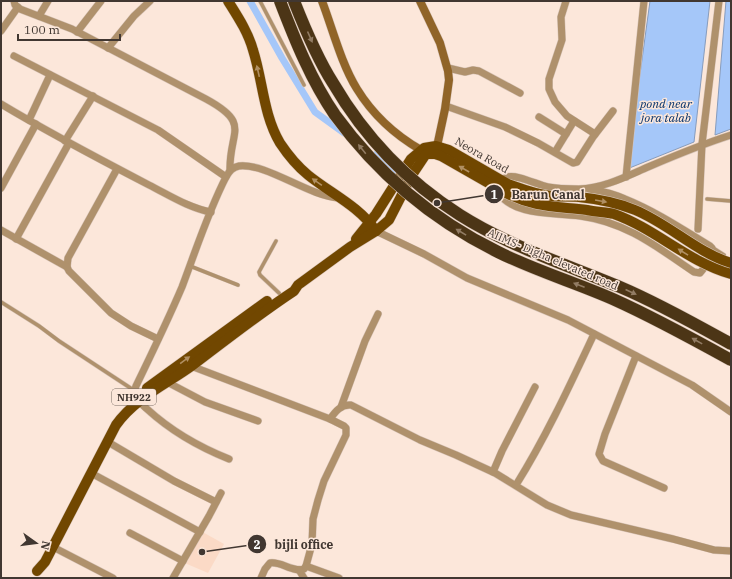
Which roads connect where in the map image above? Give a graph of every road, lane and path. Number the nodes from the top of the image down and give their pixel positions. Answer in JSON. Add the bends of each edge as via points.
{"nodes":[{"id":1,"x":48,"y":1,"type":"edge"},
{"id":2,"x":101,"y":1,"type":"edge"},
{"id":3,"x":150,"y":1,"type":"edge"},
{"id":4,"x":228,"y":1,"type":"edge"},
{"id":5,"x":260,"y":1,"type":"edge"},
{"id":6,"x":280,"y":1,"type":"edge"},
{"id":7,"x":294,"y":1,"type":"edge"},
{"id":8,"x":322,"y":1,"type":"edge"},
{"id":9,"x":420,"y":1,"type":"edge"},
{"id":10,"x":566,"y":1,"type":"edge"},
{"id":11,"x":644,"y":1,"type":"edge"},
{"id":12,"x":719,"y":1,"type":"edge"},
{"id":13,"x":14,"y":3,"type":"edge"},
{"id":14,"x":39,"y":16,"type":"junction"},
{"id":15,"x":1,"y":31,"type":"edge"},
{"id":16,"x":77,"y":32,"type":"junction"},
{"id":17,"x":108,"y":48,"type":"junction"},
{"id":18,"x":14,"y":56,"type":"dead end"},
{"id":19,"x":448,"y":68,"type":"junction"},
{"id":20,"x":50,"y":75,"type":"junction"},
{"id":21,"x":304,"y":85,"type":"dead end"},
{"id":22,"x":520,"y":93,"type":"dead end"},
{"id":23,"x":93,"y":96,"type":"junction"},
{"id":24,"x":446,"y":106,"type":"junction"},
{"id":25,"x":2,"y":107,"type":"edge"},
{"id":26,"x":612,"y":111,"type":"dead end"},
{"id":27,"x":539,"y":117,"type":"dead end"},
{"id":28,"x":29,"y":120,"type":"junction"},
{"id":29,"x":574,"y":121,"type":"junction"},
{"id":30,"x":36,"y":124,"type":"junction"},
{"id":31,"x":566,"y":134,"type":"junction"},
{"id":32,"x":595,"y":134,"type":"junction"},
{"id":33,"x":731,"y":135,"type":"edge"},
{"id":34,"x":67,"y":142,"type":"junction"},
{"id":35,"x":702,"y":144,"type":"junction"},
{"id":36,"x":420,"y":150,"type":"junction"},
{"id":37,"x":436,"y":150,"type":"junction"},
{"id":38,"x":555,"y":152,"type":"junction"},
{"id":39,"x":117,"y":169,"type":"junction"},
{"id":40,"x":409,"y":172,"type":"junction"},
{"id":41,"x":228,"y":173,"type":"junction"},
{"id":42,"x":626,"y":177,"type":"junction"},
{"id":43,"x":503,"y":186,"type":"junction"},
{"id":44,"x":1,"y":188,"type":"edge"},
{"id":45,"x":589,"y":189,"type":"junction"},
{"id":46,"x":342,"y":198,"type":"junction"},
{"id":47,"x":707,"y":199,"type":"dead end"},
{"id":48,"x":731,"y":201,"type":"edge"},
{"id":49,"x":211,"y":212,"type":"junction"},
{"id":50,"x":373,"y":227,"type":"junction"},
{"id":51,"x":1,"y":230,"type":"edge"},
{"id":52,"x":698,"y":230,"type":"dead end"},
{"id":53,"x":16,"y":239,"type":"junction"},
{"id":54,"x":276,"y":241,"type":"dead end"},
{"id":55,"x":712,"y":248,"type":"junction"},
{"id":56,"x":731,"y":258,"type":"edge"},
{"id":57,"x":731,"y":263,"type":"edge"},
{"id":58,"x":190,"y":266,"type":"junction"},
{"id":59,"x":66,"y":267,"type":"junction"},
{"id":60,"x":731,"y":274,"type":"edge"},
{"id":61,"x":238,"y":285,"type":"dead end"},
{"id":62,"x":298,"y":285,"type":"junction"},
{"id":63,"x":279,"y":293,"type":"junction"},
{"id":64,"x":1,"y":302,"type":"edge"},
{"id":65,"x":378,"y":314,"type":"dead end"},
{"id":66,"x":594,"y":334,"type":"junction"},
{"id":67,"x":158,"y":339,"type":"junction"},
{"id":68,"x":731,"y":344,"type":"edge"},
{"id":69,"x":636,"y":356,"type":"junction"},
{"id":70,"x":731,"y":360,"type":"edge"},
{"id":71,"x":191,"y":366,"type":"junction"},
{"id":72,"x":167,"y":382,"type":"junction"},
{"id":73,"x":535,"y":387,"type":"dead end"},
{"id":74,"x":136,"y":396,"type":"junction"},
{"id":75,"x":342,"y":407,"type":"junction"},
{"id":76,"x":731,"y":412,"type":"edge"},
{"id":77,"x":330,"y":419,"type":"junction"},
{"id":78,"x":258,"y":421,"type":"dead end"},
{"id":79,"x":108,"y":442,"type":"junction"},
{"id":80,"x":229,"y":459,"type":"dead end"},
{"id":81,"x":493,"y":472,"type":"junction"},
{"id":82,"x":91,"y":473,"type":"junction"},
{"id":83,"x":516,"y":485,"type":"junction"},
{"id":84,"x":664,"y":488,"type":"dead end"},
{"id":85,"x":221,"y":493,"type":"dead end"},
{"id":86,"x":216,"y":502,"type":"junction"},
{"id":87,"x":130,"y":532,"type":"dead end"},
{"id":88,"x":200,"y":532,"type":"junction"},
{"id":89,"x":53,"y":547,"type":"junction"},
{"id":90,"x":731,"y":551,"type":"edge"},
{"id":91,"x":183,"y":561,"type":"junction"},
{"id":92,"x":306,"y":566,"type":"junction"},
{"id":93,"x":299,"y":570,"type":"junction"},
{"id":94,"x":35,"y":574,"type":"edge"},
{"id":95,"x":113,"y":578,"type":"edge"},
{"id":96,"x":173,"y":578,"type":"edge"},
{"id":97,"x":261,"y":578,"type":"edge"},
{"id":98,"x":304,"y":578,"type":"edge"},
{"id":99,"x":339,"y":578,"type":"edge"}],
"edges":[{"from":1,"to":14,"type":"street"},
{"from":2,"to":16,"type":"street"},
{"from":3,"to":17,"type":"street"},
{"from":46,"to":4,"type":"main road","one_way":true,"via":[[300,168],[280,143],[269,117],[249,38]]},
{"from":5,"to":21,"type":"lane"},
{"from":70,"to":6,"type":"highway","name":"AIIMS- Digha elevated road","one_way":true,"bridge":true,"via":[[686,334],[617,301],[499,252],[454,227],[412,197],[366,154],[334,114],[308,69]]},
{"from":7,"to":68,"type":"highway","name":"AIIMS- Digha elevated road","one_way":true,"bridge":true,"via":[[322,62],[346,105],[377,144],[425,190],[461,216],[499,236],[622,288],[687,319]]},
{"from":8,"to":36,"type":"street","via":[[356,89],[392,131]]},
{"from":9,"to":19,"type":"street","via":[[440,43]]},
{"from":10,"to":29,"type":"street","via":[[561,17],[562,40],[548,84],[554,102]]},
{"from":11,"to":42,"type":"street"},
{"from":12,"to":35,"type":"street"},
{"from":13,"to":14,"type":"street"},
{"from":13,"to":15,"type":"street"},
{"from":14,"to":16,"type":"street"},
{"from":16,"to":17,"type":"street"},
{"from":17,"to":41,"type":"street","via":[[206,99],[228,114],[235,127]]},
{"from":18,"to":20,"type":"street"},
{"from":19,"to":22,"type":"street","via":[[465,72],[479,71]]},
{"from":19,"to":24,"type":"street"},
{"from":20,"to":23,"type":"street"},
{"from":20,"to":28,"type":"street"},
{"from":23,"to":34,"type":"street"},
{"from":23,"to":41,"type":"street","via":[[158,130]]},
{"from":24,"to":37,"type":"street"},
{"from":24,"to":38,"type":"street","via":[[505,127]]},
{"from":25,"to":28,"type":"street"},
{"from":26,"to":32,"type":"street"},
{"from":27,"to":31,"type":"street"},
{"from":28,"to":30,"type":"street"},
{"from":29,"to":31,"type":"street"},
{"from":29,"to":32,"type":"street"},
{"from":30,"to":34,"type":"street"},
{"from":30,"to":44,"type":"street"},
{"from":31,"to":38,"type":"street"},
{"from":32,"to":38,"type":"street","via":[[575,163]]},
{"from":33,"to":35,"type":"street"},
{"from":34,"to":39,"type":"street"},
{"from":34,"to":53,"type":"street"},
{"from":35,"to":42,"type":"street"},
{"from":35,"to":52,"type":"street"},
{"from":36,"to":37,"type":"main road","name":"Neora Road"},
{"from":36,"to":40,"type":"main road","via":[[411,159]]},
{"from":37,"to":40,"type":"main road","via":[[426,154]]},
{"from":37,"to":43,"type":"main road"},
{"from":39,"to":49,"type":"street","via":[[184,202]]},
{"from":39,"to":59,"type":"street","via":[[68,258]]},
{"from":40,"to":50,"type":"main road","bridge":true,"via":[[376,214]]},
{"from":40,"to":50,"type":"main road","bridge":true,"via":[[389,220]]},
{"from":41,"to":46,"type":"street","via":[[240,166],[255,168],[322,195]]},
{"from":41,"to":49,"type":"street"},
{"from":42,"to":45,"type":"street"},
{"from":43,"to":45,"type":"street","via":[[510,177],[549,187]]},
{"from":43,"to":55,"type":"street","via":[[497,192],[521,209],[603,220],[636,234],[694,272],[700,273],[703,270]]},
{"from":43,"to":57,"type":"main road","name":"Neora Road","one_way":true,"bridge":true,"via":[[551,196],[578,197],[617,204],[642,214]]},
{"from":60,"to":43,"type":"main road","name":"Neora Road","one_way":true,"bridge":true,"via":[[695,259],[630,220],[612,214],[533,204],[519,200]]},
{"from":45,"to":55,"type":"street","via":[[625,199]]},
{"from":46,"to":50,"type":"main road"},
{"from":47,"to":48,"type":"lane"},
{"from":49,"to":58,"type":"street"},
{"from":50,"to":62,"type":"main road"},
{"from":50,"to":66,"type":"street","via":[[385,236],[467,278],[557,315]]},
{"from":51,"to":53,"type":"street"},
{"from":53,"to":59,"type":"street"},
{"from":54,"to":63,"type":"lane","via":[[259,272],[260,276]]},
{"from":55,"to":56,"type":"lane"},
{"from":58,"to":61,"type":"lane"},
{"from":58,"to":67,"type":"street"},
{"from":59,"to":67,"type":"street","via":[[111,313]]},
{"from":62,"to":63,"type":"main road","number":"NH922"},
{"from":62,"to":71,"type":"main road","via":[[294,291]]},
{"from":74,"to":63,"type":"main road","number":"NH922","one_way":true},
{"from":64,"to":74,"type":"lane","via":[[39,326]]},
{"from":65,"to":75,"type":"street","via":[[365,341]]},
{"from":66,"to":69,"type":"street"},
{"from":66,"to":83,"type":"street","via":[[558,410]]},
{"from":67,"to":74,"type":"street"},
{"from":69,"to":76,"type":"street","via":[[692,385]]},
{"from":69,"to":84,"type":"street","via":[[604,434],[599,454],[603,461]]},
{"from":71,"to":72,"type":"main road"},
{"from":71,"to":77,"type":"street"},
{"from":72,"to":74,"type":"main road"},
{"from":72,"to":78,"type":"street","via":[[205,402]]},
{"from":73,"to":81,"type":"street"},
{"from":74,"to":79,"type":"main road","via":[[132,407],[121,419]]},
{"from":74,"to":80,"type":"street","via":[[160,420],[187,439]]},
{"from":74,"to":94,"type":"main road","number":"NH922","via":[[121,409],[112,422],[39,560]]},
{"from":75,"to":77,"type":"street"},
{"from":75,"to":81,"type":"street","via":[[351,405],[420,440]]},
{"from":77,"to":92,"type":"street","via":[[344,426],[347,431],[318,500]]},
{"from":79,"to":82,"type":"main road"},
{"from":79,"to":86,"type":"street","via":[[174,481]]},
{"from":81,"to":83,"type":"street"},
{"from":82,"to":88,"type":"street"},
{"from":82,"to":89,"type":"main road"},
{"from":83,"to":90,"type":"street","via":[[571,515],[714,550]]},
{"from":85,"to":86,"type":"street"},
{"from":86,"to":88,"type":"street"},
{"from":87,"to":91,"type":"street"},
{"from":88,"to":91,"type":"street"},
{"from":89,"to":94,"type":"main road"},
{"from":89,"to":95,"type":"street"},
{"from":91,"to":96,"type":"street"},
{"from":92,"to":93,"type":"street"},
{"from":92,"to":99,"type":"street"},
{"from":93,"to":97,"type":"street","via":[[270,563]]},
{"from":93,"to":98,"type":"street"}]}
